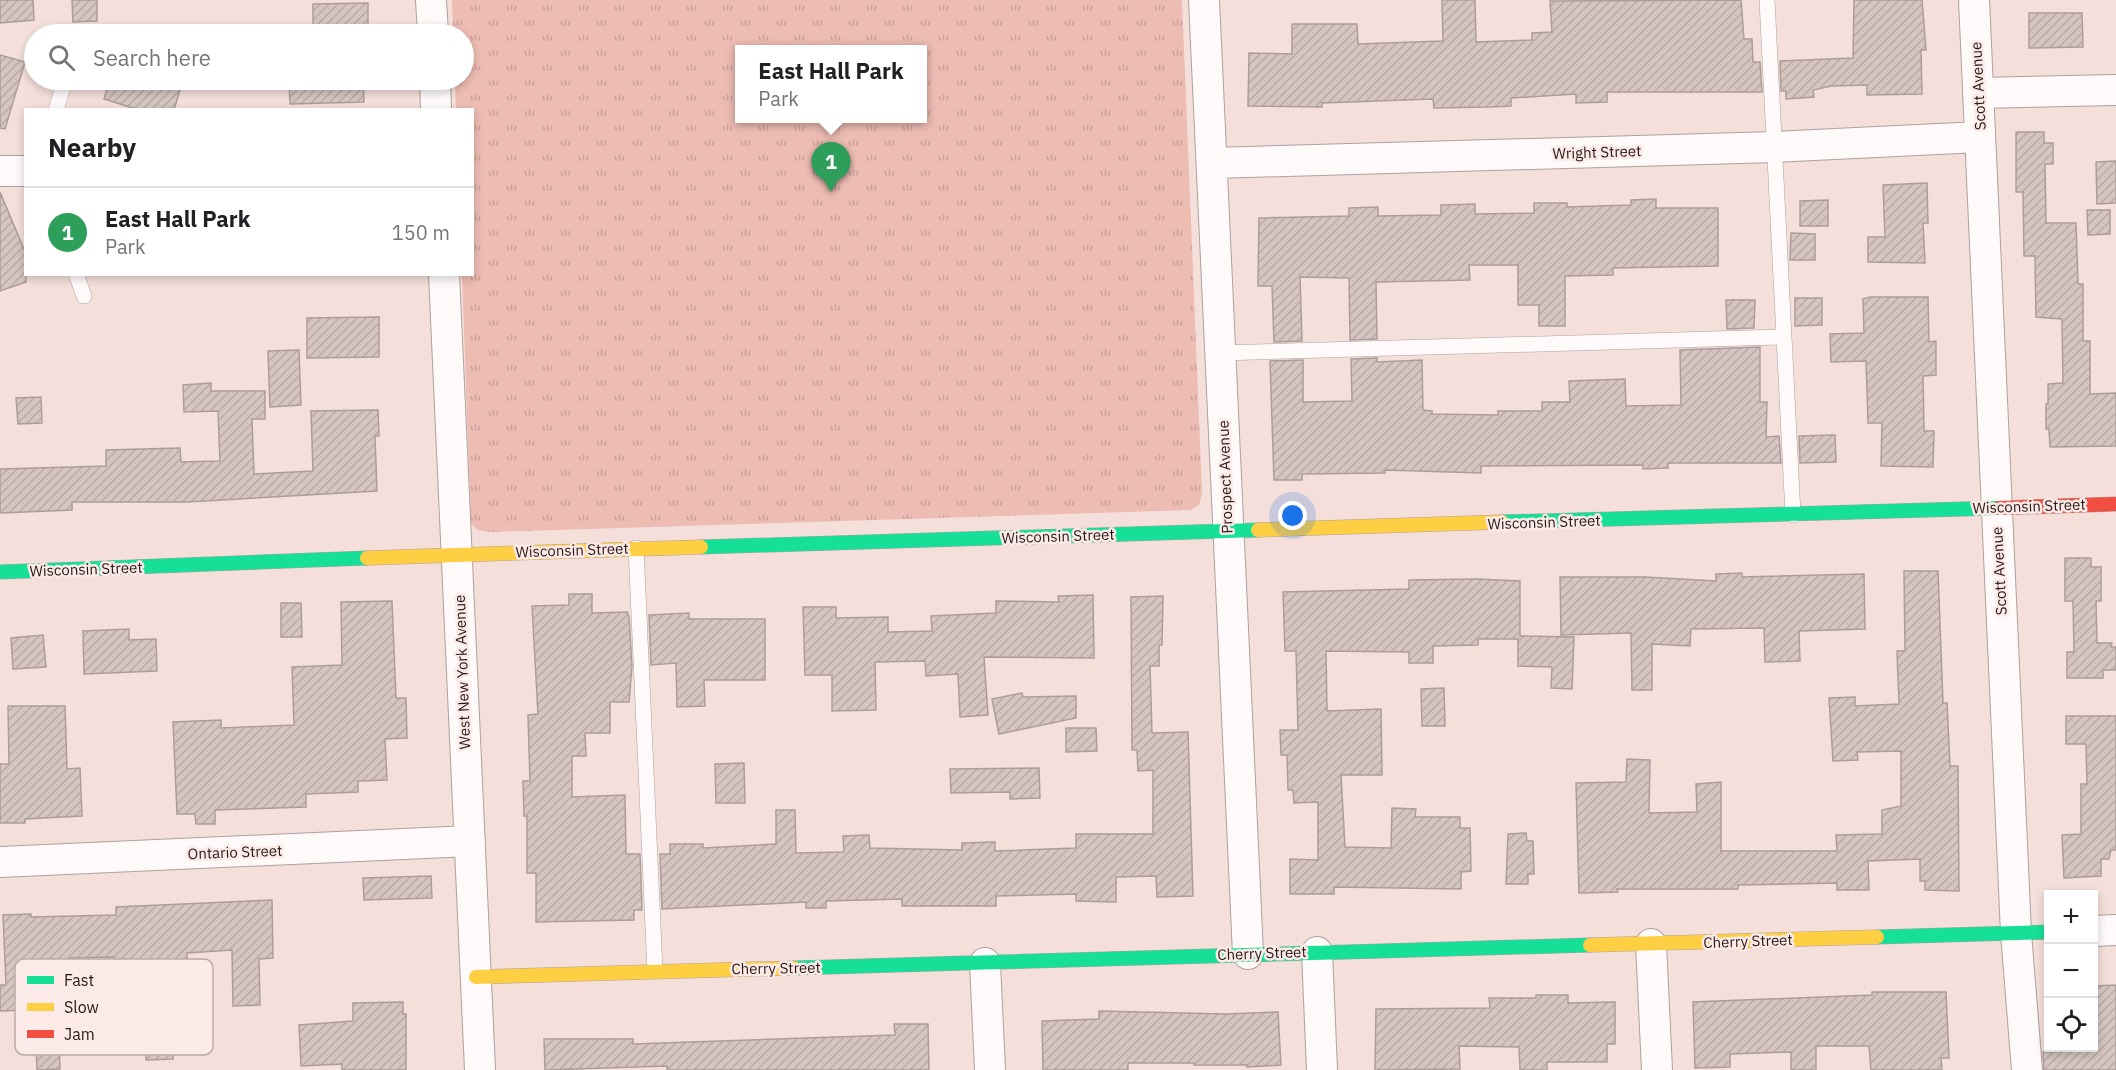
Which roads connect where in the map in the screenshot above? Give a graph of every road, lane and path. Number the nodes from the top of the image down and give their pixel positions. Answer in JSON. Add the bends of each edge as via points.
{"nodes":[{"id":1,"x":431,"y":0,"type":"edge"},
{"id":2,"x":1204,"y":0,"type":"edge"},
{"id":3,"x":1767,"y":0,"type":"edge"},
{"id":4,"x":1974,"y":0,"type":"edge"},
{"id":5,"x":432,"y":24,"type":"edge"},
{"id":6,"x":62,"y":90,"type":"edge"},
{"id":7,"x":435,"y":90,"type":"edge"},
{"id":8,"x":2116,"y":90,"type":"edge"},
{"id":9,"x":1978,"y":93,"type":"junction"},
{"id":10,"x":57,"y":108,"type":"edge"},
{"id":11,"x":436,"y":108,"type":"edge"},
{"id":12,"x":1980,"y":138,"type":"junction"},
{"id":13,"x":1775,"y":147,"type":"junction"},
{"id":14,"x":1213,"y":163,"type":"junction"},
{"id":15,"x":0,"y":171,"type":"edge"},
{"id":16,"x":24,"y":171,"type":"edge"},
{"id":17,"x":77,"y":276,"type":"edge"},
{"id":18,"x":444,"y":276,"type":"edge"},
{"id":19,"x":84,"y":296,"type":"dead end"},
{"id":20,"x":1784,"y":337,"type":"junction"},
{"id":21,"x":1221,"y":354,"type":"junction"},
{"id":22,"x":2116,"y":504,"type":"edge"},
{"id":23,"x":1996,"y":507,"type":"junction"},
{"id":24,"x":1793,"y":515,"type":"junction"},
{"id":25,"x":1227,"y":531,"type":"junction"},
{"id":26,"x":636,"y":548,"type":"junction"},
{"id":27,"x":458,"y":554,"type":"junction"},
{"id":28,"x":0,"y":572,"type":"edge"},
{"id":29,"x":470,"y":842,"type":"junction"},
{"id":30,"x":0,"y":862,"type":"edge"},
{"id":31,"x":2116,"y":930,"type":"edge"},
{"id":32,"x":2098,"y":931,"type":"edge"},
{"id":33,"x":2044,"y":932,"type":"edge"},
{"id":34,"x":2016,"y":933,"type":"junction"},
{"id":35,"x":1651,"y":944,"type":"junction"},
{"id":36,"x":1317,"y":952,"type":"junction"},
{"id":37,"x":1248,"y":954,"type":"junction"},
{"id":38,"x":985,"y":963,"type":"junction"},
{"id":39,"x":655,"y":971,"type":"junction"},
{"id":40,"x":476,"y":977,"type":"junction"},
{"id":41,"x":480,"y":1070,"type":"edge"},
{"id":42,"x":990,"y":1070,"type":"edge"},
{"id":43,"x":1322,"y":1070,"type":"edge"},
{"id":44,"x":1657,"y":1070,"type":"edge"},
{"id":45,"x":2027,"y":1070,"type":"edge"}],
"edges":[{"from":1,"to":5,"type":"street"},
{"from":2,"to":14,"type":"street","name":"Prospect Avenue"},
{"from":3,"to":13,"type":"lane"},
{"from":4,"to":9,"type":"street","name":"Scott Avenue"},
{"from":6,"to":10,"type":"lane"},
{"from":7,"to":11,"type":"street"},
{"from":8,"to":9,"type":"street"},
{"from":9,"to":12,"type":"street","name":"Scott Avenue"},
{"from":12,"to":13,"type":"street","name":"Wright Street"},
{"from":12,"to":23,"type":"street","name":"Scott Avenue"},
{"from":13,"to":14,"type":"street","name":"Wright Street"},
{"from":13,"to":20,"type":"lane"},
{"from":14,"to":21,"type":"street","name":"Prospect Avenue"},
{"from":15,"to":16,"type":"street"},
{"from":17,"to":19,"type":"lane"},
{"from":18,"to":27,"type":"street","name":"West New York Avenue"},
{"from":20,"to":21,"type":"lane"},
{"from":20,"to":24,"type":"lane"},
{"from":21,"to":25,"type":"street","name":"Prospect Avenue"},
{"from":22,"to":23,"type":"street","name":"Wisconsin Street"},
{"from":23,"to":24,"type":"street","name":"Wisconsin Street"},
{"from":23,"to":34,"type":"street","name":"Scott Avenue"},
{"from":24,"to":25,"type":"street","name":"Wisconsin Street"},
{"from":25,"to":26,"type":"street","name":"Wisconsin Street"},
{"from":25,"to":37,"type":"street","name":"Prospect Avenue"},
{"from":26,"to":27,"type":"street","name":"Wisconsin Street"},
{"from":26,"to":39,"type":"lane"},
{"from":27,"to":28,"type":"street","name":"Wisconsin Street"},
{"from":27,"to":29,"type":"street","name":"West New York Avenue"},
{"from":29,"to":30,"type":"street","name":"Ontario Street"},
{"from":29,"to":40,"type":"street","name":"West New York Avenue"},
{"from":31,"to":32,"type":"street"},
{"from":33,"to":34,"type":"street","name":"Cherry Street"},
{"from":34,"to":35,"type":"street","name":"Cherry Street"},
{"from":34,"to":45,"type":"street","name":"Scott Avenue"},
{"from":35,"to":36,"type":"street","name":"Cherry Street"},
{"from":35,"to":44,"type":"street"},
{"from":36,"to":37,"type":"street","name":"Cherry Street"},
{"from":36,"to":43,"type":"street"},
{"from":37,"to":38,"type":"street","name":"Cherry Street"},
{"from":38,"to":39,"type":"street","name":"Cherry Street"},
{"from":38,"to":42,"type":"street"},
{"from":39,"to":40,"type":"street","name":"Cherry Street"},
{"from":40,"to":41,"type":"street","name":"West New York Avenue"}]}
